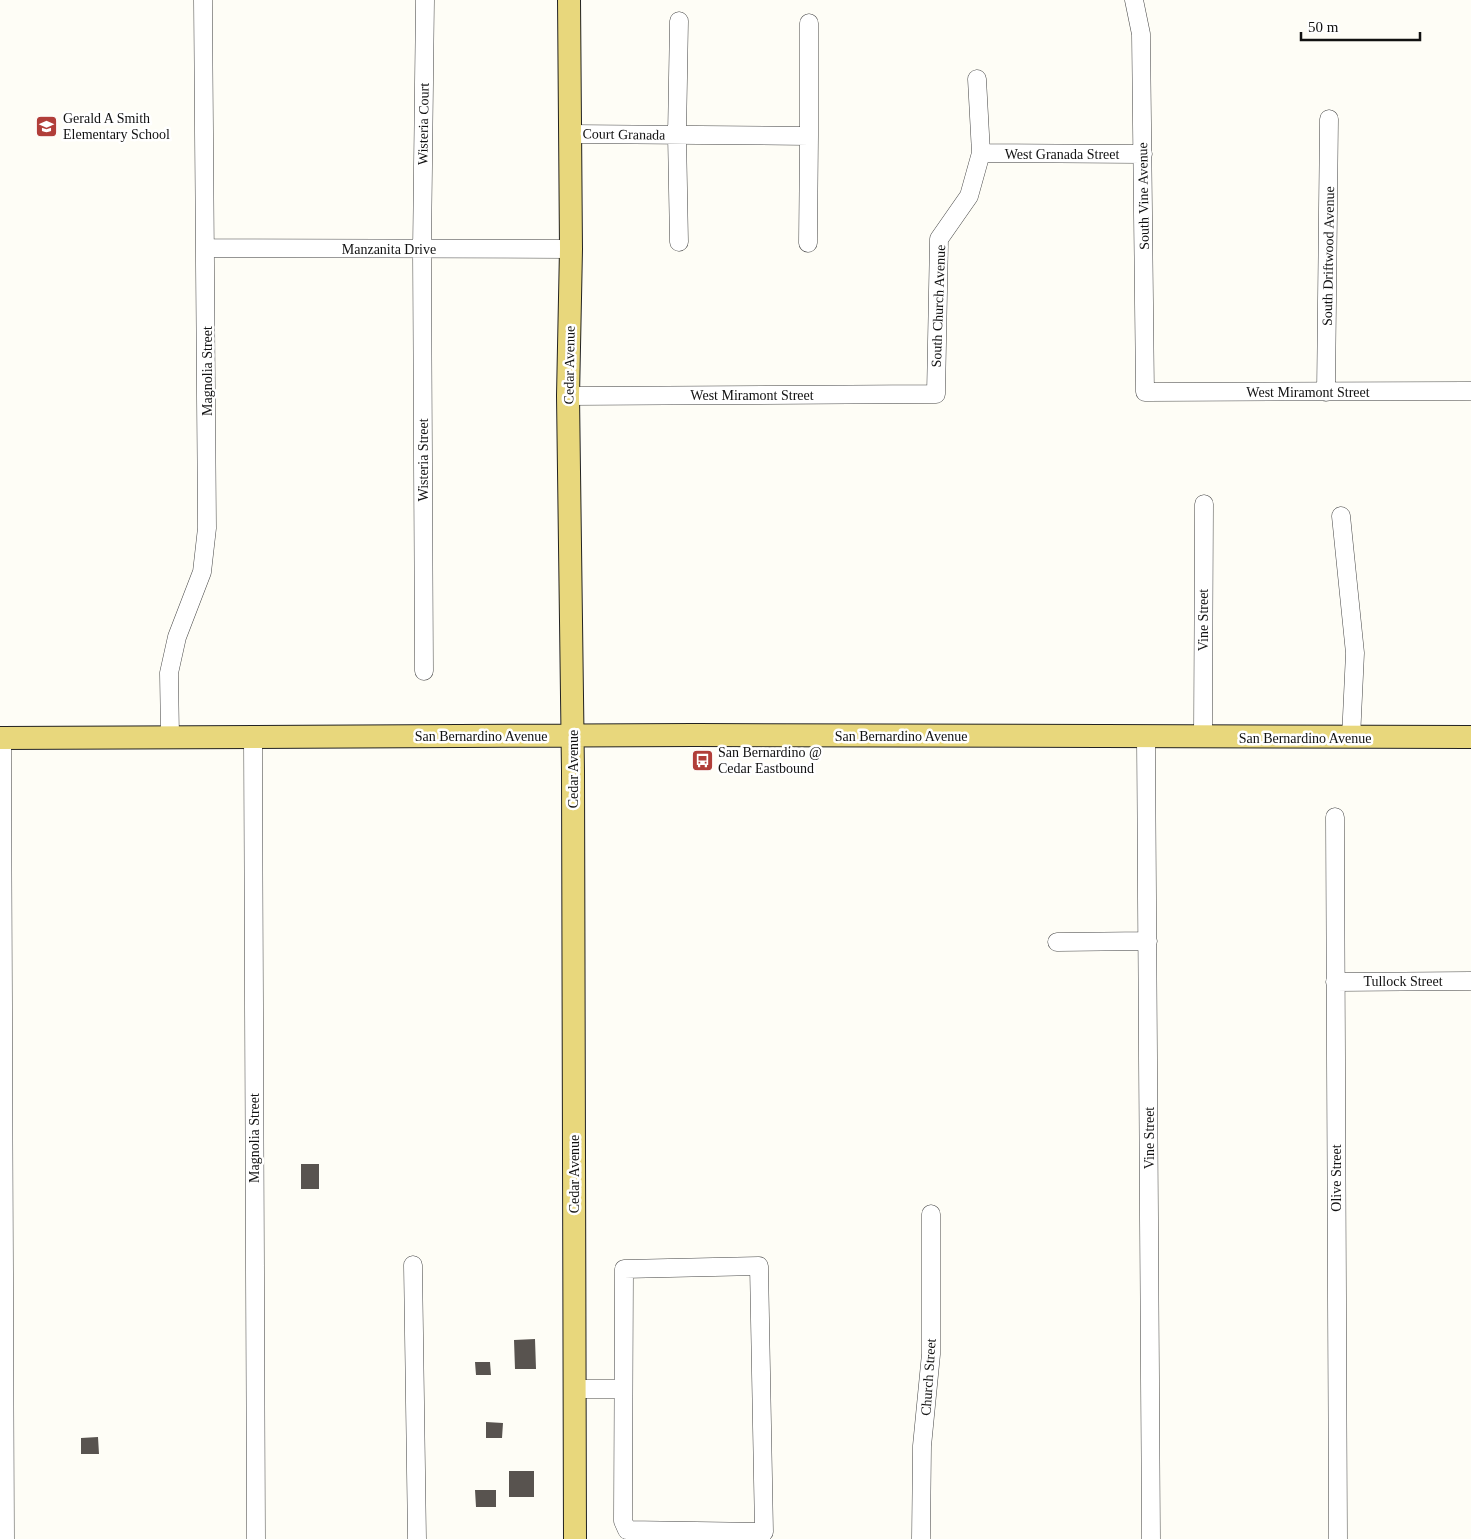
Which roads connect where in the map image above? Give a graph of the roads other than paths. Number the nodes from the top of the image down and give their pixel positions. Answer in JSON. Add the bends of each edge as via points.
{"nodes":[{"id":1,"x":204,"y":0,"type":"edge"},
{"id":2,"x":425,"y":0,"type":"edge"},
{"id":3,"x":569,"y":0,"type":"edge"},
{"id":4,"x":1134,"y":0,"type":"edge"},
{"id":5,"x":679,"y":21,"type":"dead end"},
{"id":6,"x":809,"y":23,"type":"dead end"},
{"id":7,"x":977,"y":79,"type":"dead end"},
{"id":8,"x":1329,"y":118,"type":"dead end"},
{"id":9,"x":570,"y":134,"type":"junction"},
{"id":10,"x":678,"y":135,"type":"junction"},
{"id":11,"x":810,"y":136,"type":"junction"},
{"id":12,"x":981,"y":153,"type":"junction"},
{"id":13,"x":1143,"y":154,"type":"junction"},
{"id":14,"x":679,"y":242,"type":"dead end"},
{"id":15,"x":808,"y":243,"type":"dead end"},
{"id":16,"x":206,"y":248,"type":"junction"},
{"id":17,"x":422,"y":248,"type":"junction"},
{"id":18,"x":571,"y":249,"type":"junction"},
{"id":19,"x":1471,"y":391,"type":"edge"},
{"id":20,"x":1145,"y":392,"type":"joint"},
{"id":21,"x":1326,"y":392,"type":"junction"},
{"id":22,"x":936,"y":394,"type":"joint"},
{"id":23,"x":568,"y":396,"type":"junction"},
{"id":24,"x":1204,"y":504,"type":"dead end"},
{"id":25,"x":1341,"y":516,"type":"dead end"},
{"id":26,"x":424,"y":671,"type":"dead end"},
{"id":27,"x":573,"y":736,"type":"junction"},
{"id":28,"x":170,"y":737,"type":"junction"},
{"id":29,"x":253,"y":737,"type":"junction"},
{"id":30,"x":1146,"y":737,"type":"junction"},
{"id":31,"x":1203,"y":737,"type":"junction"},
{"id":32,"x":1471,"y":737,"type":"edge"},
{"id":33,"x":1,"y":738,"type":"edge"},
{"id":34,"x":1351,"y":738,"type":"junction"},
{"id":35,"x":1335,"y":817,"type":"dead end"},
{"id":36,"x":1,"y":867,"type":"edge"},
{"id":37,"x":1148,"y":941,"type":"junction"},
{"id":38,"x":1057,"y":942,"type":"dead end"},
{"id":39,"x":1471,"y":981,"type":"edge"},
{"id":40,"x":1335,"y":982,"type":"junction"},
{"id":41,"x":2,"y":1060,"type":"edge"},
{"id":42,"x":2,"y":1182,"type":"edge"},
{"id":43,"x":931,"y":1214,"type":"dead end"},
{"id":44,"x":414,"y":1265,"type":"dead end"},
{"id":45,"x":575,"y":1389,"type":"junction"},
{"id":46,"x":622,"y":1389,"type":"junction"},
{"id":47,"x":6,"y":1539,"type":"edge"},
{"id":48,"x":256,"y":1539,"type":"edge"},
{"id":49,"x":417,"y":1539,"type":"edge"},
{"id":50,"x":575,"y":1539,"type":"edge"},
{"id":51,"x":921,"y":1539,"type":"edge"},
{"id":52,"x":1151,"y":1539,"type":"edge"},
{"id":53,"x":1338,"y":1539,"type":"edge"}],
"edges":[{"from":1,"to":16,"type":"street","name":"Magnolia Street"},
{"from":2,"to":17,"type":"street","name":"Wisteria Court"},
{"from":3,"to":9,"type":"main road","name":"Cedar Avenue"},
{"from":4,"to":13,"type":"street","name":"South Vine Avenue","via":[[1141,34]]},
{"from":5,"to":10,"type":"street"},
{"from":6,"to":11,"type":"street"},
{"from":7,"to":12,"type":"street","name":"South Church Avenue"},
{"from":8,"to":21,"type":"street","name":"South Driftwood Avenue"},
{"from":9,"to":10,"type":"street","name":"Court Granada"},
{"from":9,"to":18,"type":"main road","name":"Cedar Avenue"},
{"from":10,"to":11,"type":"street","name":"Court Granada"},
{"from":10,"to":14,"type":"street"},
{"from":11,"to":15,"type":"street"},
{"from":12,"to":13,"type":"street","name":"West Granada Street"},
{"from":12,"to":22,"type":"street","name":"South Church Avenue","via":[[970,196],[939,239]]},
{"from":13,"to":20,"type":"street","name":"South Vine Avenue"},
{"from":16,"to":17,"type":"street","name":"Manzanita Drive"},
{"from":16,"to":28,"type":"street","name":"Magnolia Street","via":[[207,528],[202,572],[177,637],[169,673]]},
{"from":17,"to":18,"type":"street","name":"Manzanita Drive"},
{"from":17,"to":26,"type":"street","name":"Wisteria Street"},
{"from":18,"to":23,"type":"main road","name":"Cedar Avenue"},
{"from":19,"to":21,"type":"street","name":"West Miramont Street"},
{"from":20,"to":21,"type":"street","name":"West Miramont Street"},
{"from":22,"to":23,"type":"street","name":"West Miramont Street"},
{"from":23,"to":27,"type":"main road","name":"Cedar Avenue"},
{"from":24,"to":31,"type":"street","name":"Vine Street"},
{"from":25,"to":34,"type":"street","via":[[1354,653]]},
{"from":27,"to":29,"type":"main road","name":"San Bernardino Avenue"},
{"from":27,"to":30,"type":"main road","name":"San Bernardino Avenue"},
{"from":27,"to":45,"type":"main road","name":"Cedar Avenue"},
{"from":28,"to":29,"type":"main road","name":"San Bernardino Avenue"},
{"from":28,"to":33,"type":"main road","name":"San Bernardino Avenue"},
{"from":29,"to":48,"type":"street","name":"Magnolia Street"},
{"from":30,"to":31,"type":"main road","name":"San Bernardino Avenue"},
{"from":30,"to":37,"type":"street","name":"Vine Street"},
{"from":31,"to":34,"type":"main road","name":"San Bernardino Avenue"},
{"from":32,"to":34,"type":"main road","name":"San Bernardino Avenue"},
{"from":33,"to":36,"type":"street"},
{"from":35,"to":40,"type":"street","name":"Olive Street"},
{"from":36,"to":41,"type":"street"},
{"from":37,"to":38,"type":"street"},
{"from":37,"to":52,"type":"street","name":"Vine Street"},
{"from":39,"to":40,"type":"street","name":"Tullock Street"},
{"from":40,"to":53,"type":"street","name":"Olive Street"},
{"from":41,"to":42,"type":"street"},
{"from":42,"to":47,"type":"street"},
{"from":43,"to":51,"type":"street","name":"Church Street","via":[[931,1354],[922,1446]]},
{"from":44,"to":49,"type":"street"},
{"from":45,"to":46,"type":"street"},
{"from":45,"to":50,"type":"main road","name":"Cedar Avenue"},
{"from":46,"to":46,"type":"street","via":[[624,1270],[759,1266],[764,1532],[627,1530],[623,1521]]}]}
